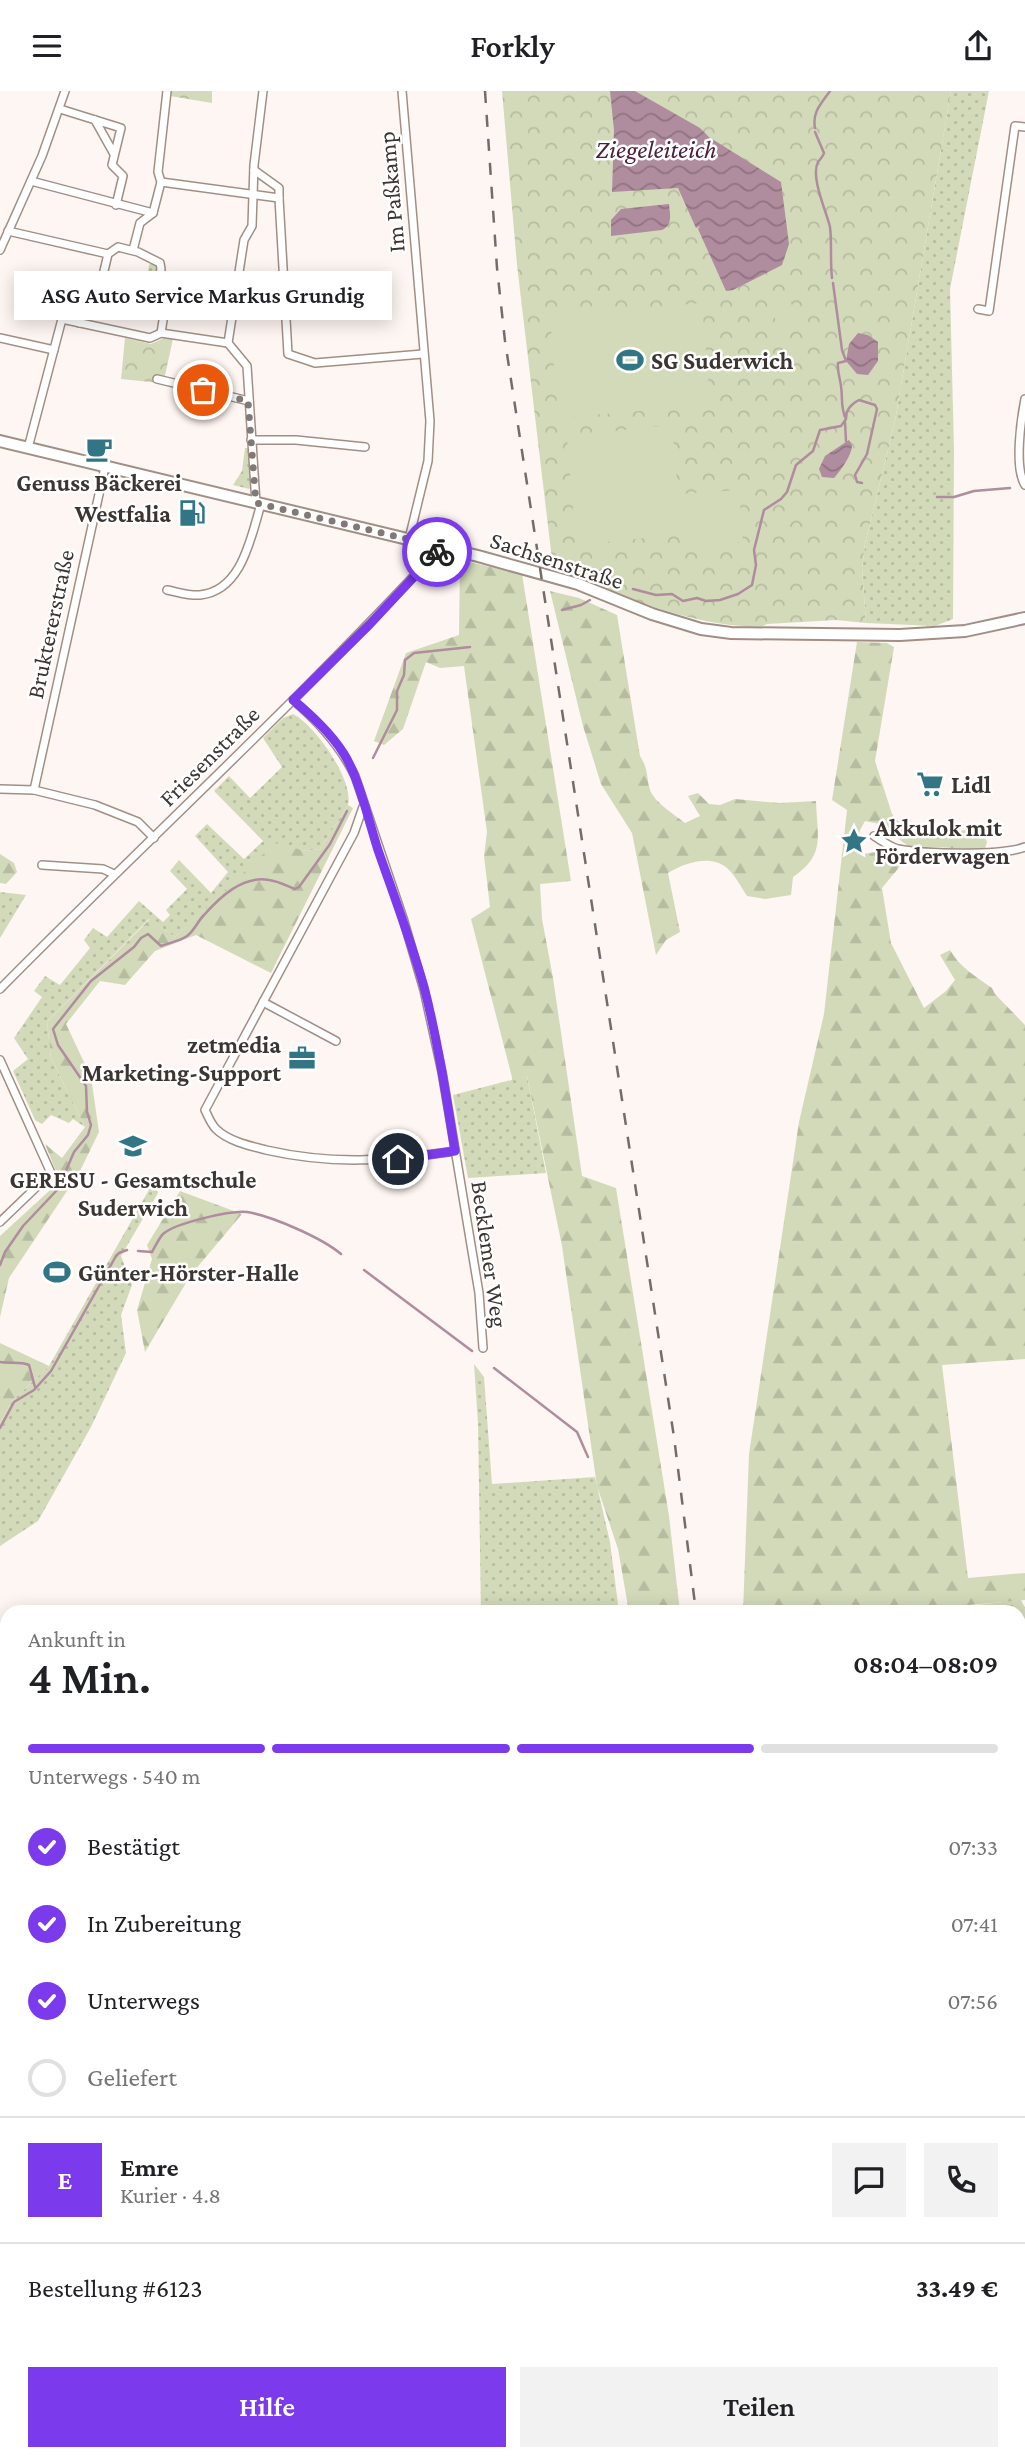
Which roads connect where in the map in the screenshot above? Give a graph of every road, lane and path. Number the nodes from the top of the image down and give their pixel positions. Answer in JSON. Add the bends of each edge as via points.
{"nodes":[{"id":1,"x":65,"y":91,"type":"edge"},
{"id":2,"x":167,"y":91,"type":"edge"},
{"id":3,"x":263,"y":91,"type":"edge"},
{"id":4,"x":402,"y":91,"type":"edge"},
{"id":5,"x":60,"y":110,"type":"junction"},
{"id":6,"x":94,"y":120,"type":"junction"},
{"id":7,"x":1025,"y":127,"type":"edge"},
{"id":8,"x":114,"y":154,"type":"junction"},
{"id":9,"x":38,"y":165,"type":"junction"},
{"id":10,"x":46,"y":169,"type":"dead end"},
{"id":11,"x":254,"y":170,"type":"junction"},
{"id":12,"x":161,"y":182,"type":"junction"},
{"id":13,"x":29,"y":185,"type":"junction"},
{"id":14,"x":254,"y":194,"type":"junction"},
{"id":15,"x":279,"y":198,"type":"junction"},
{"id":16,"x":116,"y":205,"type":"junction"},
{"id":17,"x":153,"y":213,"type":"junction"},
{"id":18,"x":8,"y":231,"type":"junction"},
{"id":19,"x":0,"y":250,"type":"edge"},
{"id":20,"x":133,"y":250,"type":"junction"},
{"id":21,"x":108,"y":254,"type":"junction"},
{"id":22,"x":978,"y":309,"type":"dead end"},
{"id":23,"x":79,"y":323,"type":"junction"},
{"id":24,"x":161,"y":333,"type":"junction"},
{"id":25,"x":0,"y":338,"type":"edge"},
{"id":26,"x":228,"y":343,"type":"junction"},
{"id":27,"x":54,"y":349,"type":"junction"},
{"id":28,"x":423,"y":354,"type":"junction"},
{"id":29,"x":157,"y":379,"type":"dead end"},
{"id":30,"x":1025,"y":399,"type":"edge"},
{"id":31,"x":248,"y":401,"type":"junction"},
{"id":32,"x":251,"y":440,"type":"junction"},
{"id":33,"x":0,"y":441,"type":"edge"},
{"id":34,"x":365,"y":447,"type":"dead end"},
{"id":35,"x":28,"y":448,"type":"junction"},
{"id":36,"x":105,"y":467,"type":"junction"},
{"id":37,"x":1025,"y":485,"type":"edge"},
{"id":38,"x":258,"y":503,"type":"junction"},
{"id":39,"x":409,"y":539,"type":"junction"},
{"id":40,"x":441,"y":547,"type":"junction"},
{"id":41,"x":167,"y":590,"type":"dead end"},
{"id":42,"x":1025,"y":618,"type":"edge"},
{"id":43,"x":293,"y":700,"type":"junction"},
{"id":44,"x":0,"y":789,"type":"edge"},
{"id":45,"x":34,"y":790,"type":"junction"},
{"id":46,"x":363,"y":806,"type":"junction"},
{"id":47,"x":874,"y":836,"type":"dead end"},
{"id":48,"x":154,"y":838,"type":"junction"},
{"id":49,"x":1025,"y":847,"type":"edge"},
{"id":50,"x":42,"y":865,"type":"dead end"},
{"id":51,"x":114,"y":874,"type":"junction"},
{"id":52,"x":0,"y":989,"type":"edge"},
{"id":53,"x":263,"y":1002,"type":"junction"},
{"id":54,"x":337,"y":1041,"type":"dead end"},
{"id":55,"x":0,"y":1060,"type":"edge"},
{"id":56,"x":455,"y":1151,"type":"junction"},
{"id":57,"x":0,"y":1222,"type":"edge"},
{"id":58,"x":483,"y":1348,"type":"dead end"}],
"edges":[{"from":1,"to":5,"type":"street"},
{"from":2,"to":12,"type":"street"},
{"from":3,"to":11,"type":"street"},
{"from":4,"to":28,"type":"street","name":"Im Paßkamp"},
{"from":5,"to":6,"type":"street"},
{"from":5,"to":9,"type":"street"},
{"from":6,"to":8,"type":"street"},
{"from":6,"to":8,"type":"street","via":[[121,128]]},
{"from":7,"to":22,"type":"street","via":[[1015,126],[989,311]]},
{"from":8,"to":16,"type":"street","via":[[112,165],[123,176]]},
{"from":9,"to":10,"type":"street"},
{"from":9,"to":13,"type":"street"},
{"from":11,"to":14,"type":"street"},
{"from":11,"to":15,"type":"street","via":[[279,188]]},
{"from":12,"to":14,"type":"street"},
{"from":12,"to":17,"type":"street"},
{"from":13,"to":16,"type":"street"},
{"from":13,"to":18,"type":"street"},
{"from":14,"to":15,"type":"street"},
{"from":14,"to":26,"type":"street","via":[[252,226],[244,240]]},
{"from":15,"to":28,"type":"street","via":[[288,354],[314,363]]},
{"from":16,"to":17,"type":"street"},
{"from":17,"to":20,"type":"street","via":[[140,223]]},
{"from":18,"to":19,"type":"street"},
{"from":18,"to":21,"type":"street"},
{"from":20,"to":21,"type":"street","via":[[118,247]]},
{"from":20,"to":24,"type":"street","via":[[160,263],[156,296],[164,314]]},
{"from":21,"to":23,"type":"street","via":[[99,292],[90,292],[86,298]]},
{"from":23,"to":24,"type":"street","via":[[150,338]]},
{"from":23,"to":27,"type":"street","via":[[62,319]]},
{"from":24,"to":26,"type":"street"},
{"from":25,"to":27,"type":"street"},
{"from":26,"to":31,"type":"street","via":[[247,366]]},
{"from":27,"to":35,"type":"street"},
{"from":28,"to":39,"type":"street","name":"Im Paßkamp","via":[[430,421],[428,461]]},
{"from":29,"to":31,"type":"street"},
{"from":30,"to":37,"type":"street","via":[[1020,440]]},
{"from":31,"to":32,"type":"street"},
{"from":32,"to":34,"type":"street"},
{"from":32,"to":38,"type":"street"},
{"from":33,"to":35,"type":"street","name":"Sachsenstraße"},
{"from":35,"to":36,"type":"street","name":"Sachsenstraße"},
{"from":36,"to":38,"type":"street","name":"Sachsenstraße"},
{"from":36,"to":45,"type":"street","name":"Bruktererstraße"},
{"from":38,"to":39,"type":"street","name":"Sachsenstraße"},
{"from":38,"to":41,"type":"street","via":[[241,565],[229,580],[203,595]]},
{"from":39,"to":40,"type":"street","name":"Sachsenstraße"},
{"from":40,"to":42,"type":"street","name":"Sachsenstraße","via":[[578,584],[701,629],[731,633],[900,635],[965,631]]},
{"from":40,"to":43,"type":"street","name":"Friesenstraße"},
{"from":43,"to":46,"type":"street","name":"Becklemer Weg","via":[[345,755]]},
{"from":43,"to":48,"type":"street","name":"Friesenstraße"},
{"from":44,"to":45,"type":"street"},
{"from":45,"to":48,"type":"street","via":[[95,805],[138,822]]},
{"from":46,"to":53,"type":"street","via":[[354,833]]},
{"from":46,"to":56,"type":"street","name":"Becklemer Weg","via":[[424,990]]},
{"from":47,"to":49,"type":"street","via":[[896,849],[997,852]]},
{"from":48,"to":51,"type":"street","name":"Friesenstraße"},
{"from":50,"to":51,"type":"street","via":[[103,869]]},
{"from":51,"to":52,"type":"street","name":"Friesenstraße"},
{"from":53,"to":54,"type":"street"},
{"from":53,"to":56,"type":"street","via":[[205,1110],[215,1128],[255,1147],[309,1159],[398,1159]]},
{"from":55,"to":57,"type":"street","via":[[51,1173]]},
{"from":56,"to":58,"type":"street","name":"Becklemer Weg","via":[[479,1293]]}]}
